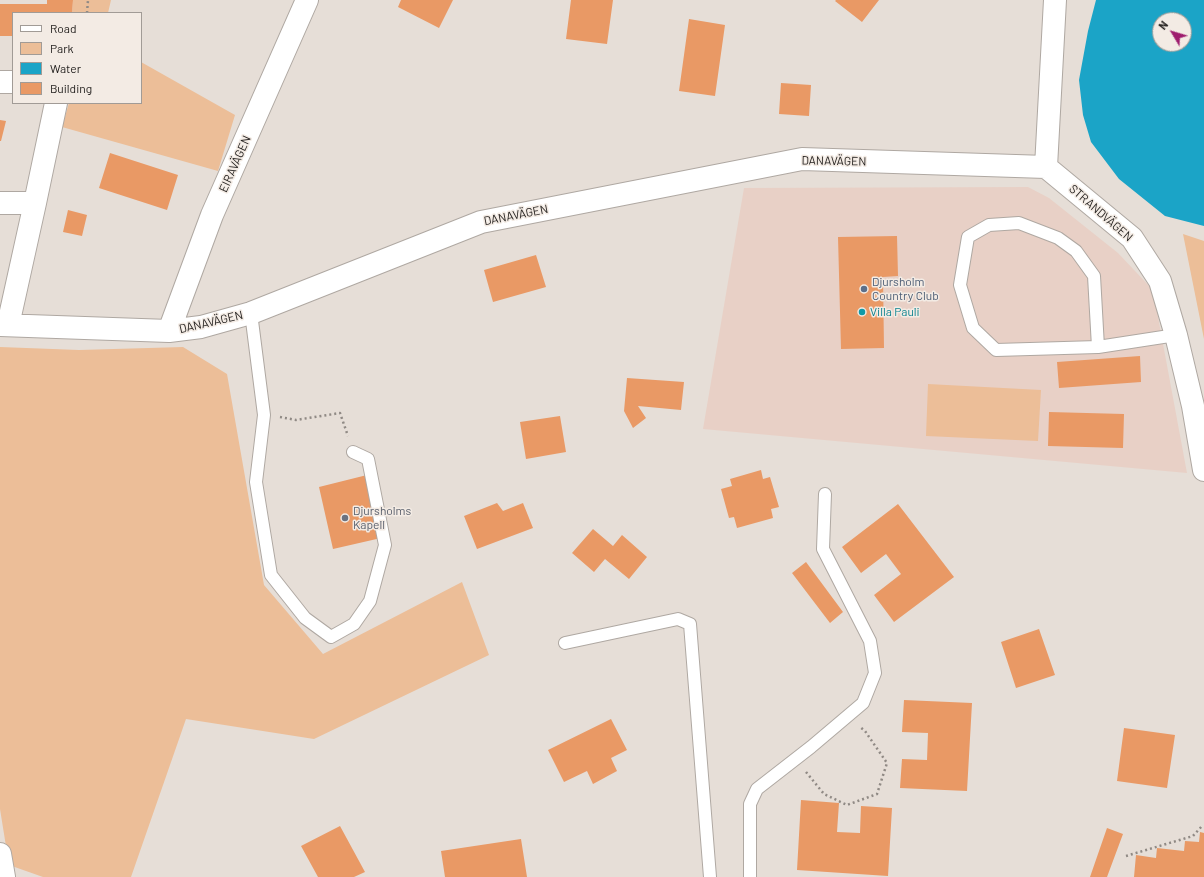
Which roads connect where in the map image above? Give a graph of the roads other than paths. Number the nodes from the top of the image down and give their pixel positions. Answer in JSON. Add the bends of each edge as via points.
{"nodes":[{"id":1,"x":307,"y":0,"type":"edge"},
{"id":2,"x":1055,"y":0,"type":"edge"},
{"id":3,"x":0,"y":82,"type":"edge"},
{"id":4,"x":12,"y":82,"type":"edge"},
{"id":5,"x":56,"y":104,"type":"edge"},
{"id":6,"x":1046,"y":167,"type":"junction"},
{"id":7,"x":0,"y":203,"type":"edge"},
{"id":8,"x":35,"y":203,"type":"junction"},
{"id":9,"x":251,"y":313,"type":"junction"},
{"id":10,"x":4,"y":325,"type":"edge"},
{"id":11,"x":169,"y":331,"type":"junction"},
{"id":12,"x":1176,"y":335,"type":"junction"},
{"id":13,"x":1098,"y":347,"type":"junction"},
{"id":14,"x":353,"y":452,"type":"road end"},
{"id":15,"x":1204,"y":470,"type":"edge"},
{"id":16,"x":825,"y":494,"type":"dead end"},
{"id":17,"x":565,"y":643,"type":"dead end"},
{"id":18,"x":0,"y":854,"type":"edge"},
{"id":19,"x":4,"y":877,"type":"edge"},
{"id":20,"x":710,"y":877,"type":"edge"},
{"id":21,"x":750,"y":877,"type":"edge"}],
"edges":[{"from":1,"to":11,"type":"street","name":"EIRAVÄGEN","via":[[212,216]]},
{"from":2,"to":6,"type":"street"},
{"from":3,"to":4,"type":"street"},
{"from":5,"to":8,"type":"street"},
{"from":6,"to":9,"type":"street","name":"DANAVÄGEN","via":[[802,159],[481,222]]},
{"from":6,"to":12,"type":"street","name":"STRANDVÄGEN","via":[[1132,238],[1160,281]]},
{"from":7,"to":8,"type":"street"},
{"from":8,"to":10,"type":"street"},
{"from":9,"to":11,"type":"street","name":"DANAVÄGEN","via":[[201,327]]},
{"from":9,"to":14,"type":"lane","via":[[264,415],[256,482],[271,575],[305,618],[331,637],[354,624],[370,601],[385,545],[368,459]]},
{"from":10,"to":11,"type":"street","name":"DANAVÄGEN"},
{"from":12,"to":13,"type":"lane"},
{"from":12,"to":15,"type":"street","name":"STRANDVÄGEN","via":[[1197,421]]},
{"from":13,"to":13,"type":"lane","via":[[996,350],[974,328],[960,285],[968,237],[989,225],[1019,223],[1058,238],[1076,251],[1094,276]]},
{"from":16,"to":21,"type":"lane","via":[[823,549],[870,642],[875,674],[863,703],[757,789],[750,804]]},
{"from":17,"to":20,"type":"lane","via":[[678,619],[690,624]]},
{"from":18,"to":19,"type":"street"}]}
